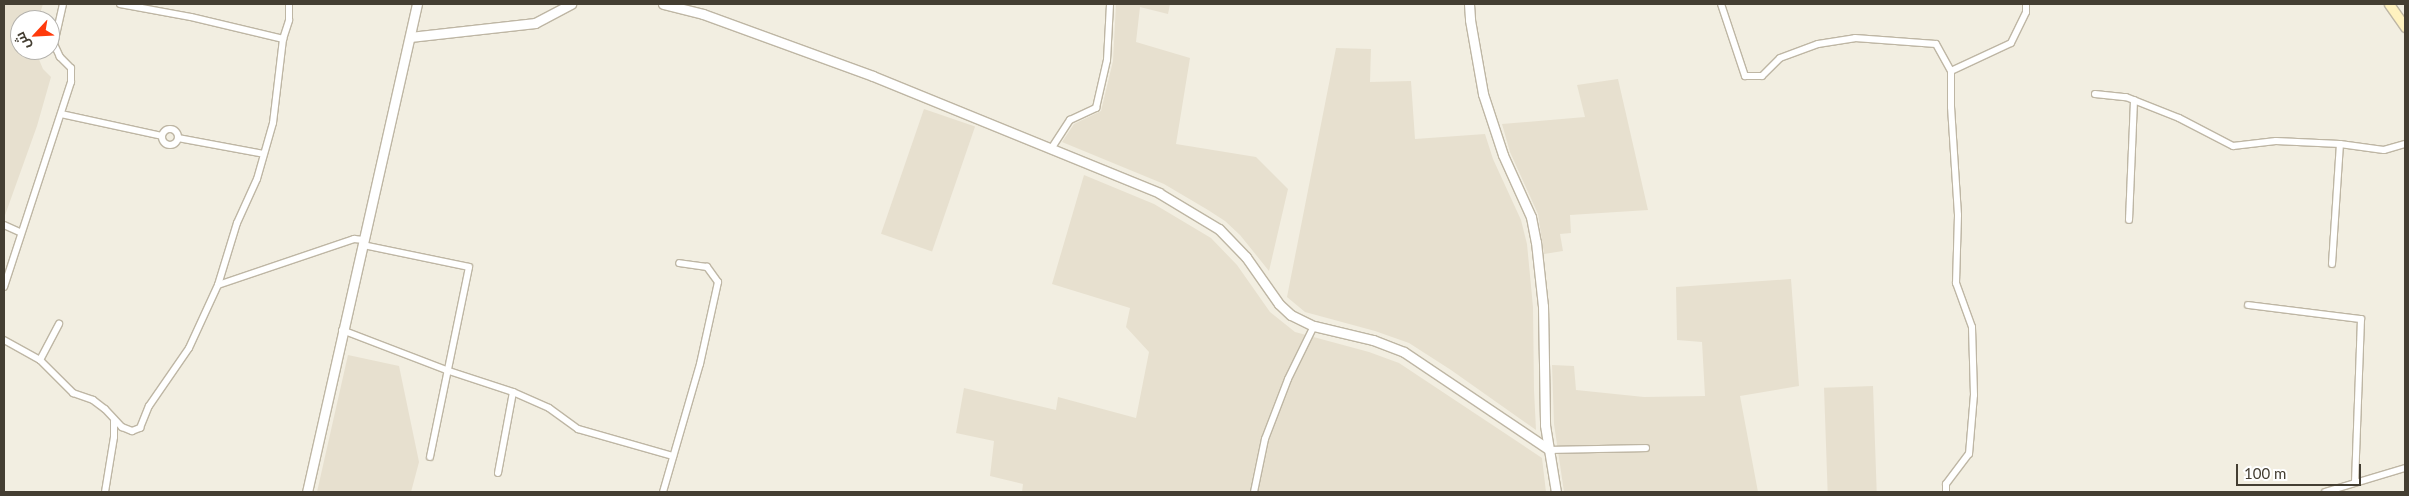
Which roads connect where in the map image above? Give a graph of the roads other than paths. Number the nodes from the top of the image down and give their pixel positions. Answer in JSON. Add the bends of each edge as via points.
{"nodes":[{"id":1,"x":63,"y":4,"type":"edge"},
{"id":2,"x":120,"y":4,"type":"edge"},
{"id":3,"x":289,"y":4,"type":"edge"},
{"id":4,"x":417,"y":4,"type":"edge"},
{"id":5,"x":571,"y":4,"type":"edge"},
{"id":6,"x":663,"y":4,"type":"edge"},
{"id":7,"x":1110,"y":4,"type":"edge"},
{"id":8,"x":1469,"y":4,"type":"edge"},
{"id":9,"x":1721,"y":4,"type":"edge"},
{"id":10,"x":2026,"y":4,"type":"edge"},
{"id":11,"x":2389,"y":4,"type":"edge"},
{"id":12,"x":2405,"y":26,"type":"edge"},
{"id":13,"x":410,"y":37,"type":"junction"},
{"id":14,"x":283,"y":39,"type":"junction"},
{"id":15,"x":1952,"y":71,"type":"junction"},
{"id":16,"x":2095,"y":94,"type":"dead end"},
{"id":17,"x":2134,"y":100,"type":"junction"},
{"id":18,"x":61,"y":114,"type":"junction"},
{"id":19,"x":162,"y":136,"type":"junction"},
{"id":20,"x":178,"y":138,"type":"junction"},
{"id":21,"x":2340,"y":144,"type":"junction"},
{"id":22,"x":2405,"y":144,"type":"edge"},
{"id":23,"x":1051,"y":149,"type":"junction"},
{"id":24,"x":264,"y":154,"type":"junction"},
{"id":25,"x":2129,"y":220,"type":"dead end"},
{"id":26,"x":4,"y":225,"type":"edge"},
{"id":27,"x":20,"y":232,"type":"junction"},
{"id":28,"x":364,"y":243,"type":"junction"},
{"id":29,"x":679,"y":263,"type":"dead end"},
{"id":30,"x":2332,"y":264,"type":"dead end"},
{"id":31,"x":218,"y":285,"type":"junction"},
{"id":32,"x":4,"y":286,"type":"edge"},
{"id":33,"x":2248,"y":305,"type":"dead end"},
{"id":34,"x":59,"y":324,"type":"dead end"},
{"id":35,"x":1314,"y":326,"type":"junction"},
{"id":36,"x":342,"y":330,"type":"junction"},
{"id":37,"x":4,"y":340,"type":"edge"},
{"id":38,"x":40,"y":360,"type":"junction"},
{"id":39,"x":446,"y":370,"type":"junction"},
{"id":40,"x":512,"y":392,"type":"junction"},
{"id":41,"x":114,"y":421,"type":"junction"},
{"id":42,"x":1646,"y":448,"type":"dead end"},
{"id":43,"x":1550,"y":450,"type":"junction"},
{"id":44,"x":673,"y":456,"type":"junction"},
{"id":45,"x":430,"y":457,"type":"dead end"},
{"id":46,"x":2405,"y":468,"type":"edge"},
{"id":47,"x":498,"y":473,"type":"dead end"},
{"id":48,"x":2355,"y":482,"type":"junction"},
{"id":49,"x":105,"y":492,"type":"edge"},
{"id":50,"x":308,"y":492,"type":"edge"},
{"id":51,"x":664,"y":492,"type":"edge"},
{"id":52,"x":1254,"y":492,"type":"edge"},
{"id":53,"x":1556,"y":492,"type":"edge"},
{"id":54,"x":1946,"y":492,"type":"edge"},
{"id":55,"x":2326,"y":492,"type":"edge"}],
"edges":[{"from":1,"to":18,"type":"street","via":[[54,44],[60,58],[71,68],[71,82]]},
{"from":2,"to":14,"type":"street"},
{"from":3,"to":14,"type":"street","via":[[289,20]]},
{"from":4,"to":13,"type":"street"},
{"from":5,"to":13,"type":"street","via":[[535,23]]},
{"from":6,"to":23,"type":"street","via":[[703,14],[873,76]]},
{"from":7,"to":23,"type":"street","via":[[1107,60],[1096,108],[1070,120]]},
{"from":8,"to":43,"type":"street","via":[[1483,94],[1502,155],[1530,217],[1536,242],[1543,306],[1546,424]]},
{"from":9,"to":15,"type":"street","via":[[1745,76],[1762,76],[1780,58],[1818,44],[1855,38],[1936,44]]},
{"from":10,"to":15,"type":"street","via":[[2026,12],[2011,43]]},
{"from":11,"to":12,"type":"main road"},
{"from":13,"to":28,"type":"street"},
{"from":14,"to":24,"type":"street","via":[[273,123]]},
{"from":15,"to":54,"type":"street","via":[[1951,108],[1958,215],[1956,282],[1972,327],[1974,395],[1969,454],[1946,484]]},
{"from":16,"to":17,"type":"street"},
{"from":17,"to":21,"type":"street","via":[[2180,118],[2233,146],[2276,140]]},
{"from":17,"to":25,"type":"street"},
{"from":18,"to":19,"type":"street"},
{"from":18,"to":27,"type":"street"},
{"from":19,"to":20,"type":"street","via":[[169,145]]},
{"from":19,"to":20,"type":"street","via":[[171,128]]},
{"from":20,"to":24,"type":"street"},
{"from":21,"to":22,"type":"street","via":[[2384,150]]},
{"from":21,"to":30,"type":"street"},
{"from":23,"to":35,"type":"street","via":[[1159,193],[1219,229],[1246,257],[1279,304],[1291,316]]},
{"from":24,"to":31,"type":"street","via":[[257,179],[237,223]]},
{"from":26,"to":27,"type":"street"},
{"from":27,"to":32,"type":"street"},
{"from":28,"to":31,"type":"street","via":[[354,239]]},
{"from":28,"to":36,"type":"street"},
{"from":28,"to":39,"type":"street","via":[[468,267]]},
{"from":29,"to":44,"type":"street","via":[[707,267],[718,282],[700,364]]},
{"from":31,"to":41,"type":"street","via":[[189,348],[150,406],[140,428],[132,431]]},
{"from":33,"to":48,"type":"street","via":[[2361,319]]},
{"from":34,"to":38,"type":"street"},
{"from":35,"to":43,"type":"street","via":[[1372,340],[1404,352]]},
{"from":35,"to":52,"type":"street","via":[[1268,430]]},
{"from":36,"to":39,"type":"street"},
{"from":36,"to":50,"type":"street"},
{"from":37,"to":38,"type":"street"},
{"from":38,"to":41,"type":"street","via":[[73,393],[93,400],[106,409]]},
{"from":39,"to":40,"type":"street"},
{"from":39,"to":45,"type":"street"},
{"from":40,"to":44,"type":"street","via":[[549,408],[578,429]]},
{"from":40,"to":47,"type":"street"},
{"from":41,"to":49,"type":"street"},
{"from":42,"to":43,"type":"street"},
{"from":43,"to":53,"type":"street"},
{"from":44,"to":51,"type":"street"},
{"from":46,"to":48,"type":"street"},
{"from":48,"to":55,"type":"street"}]}
